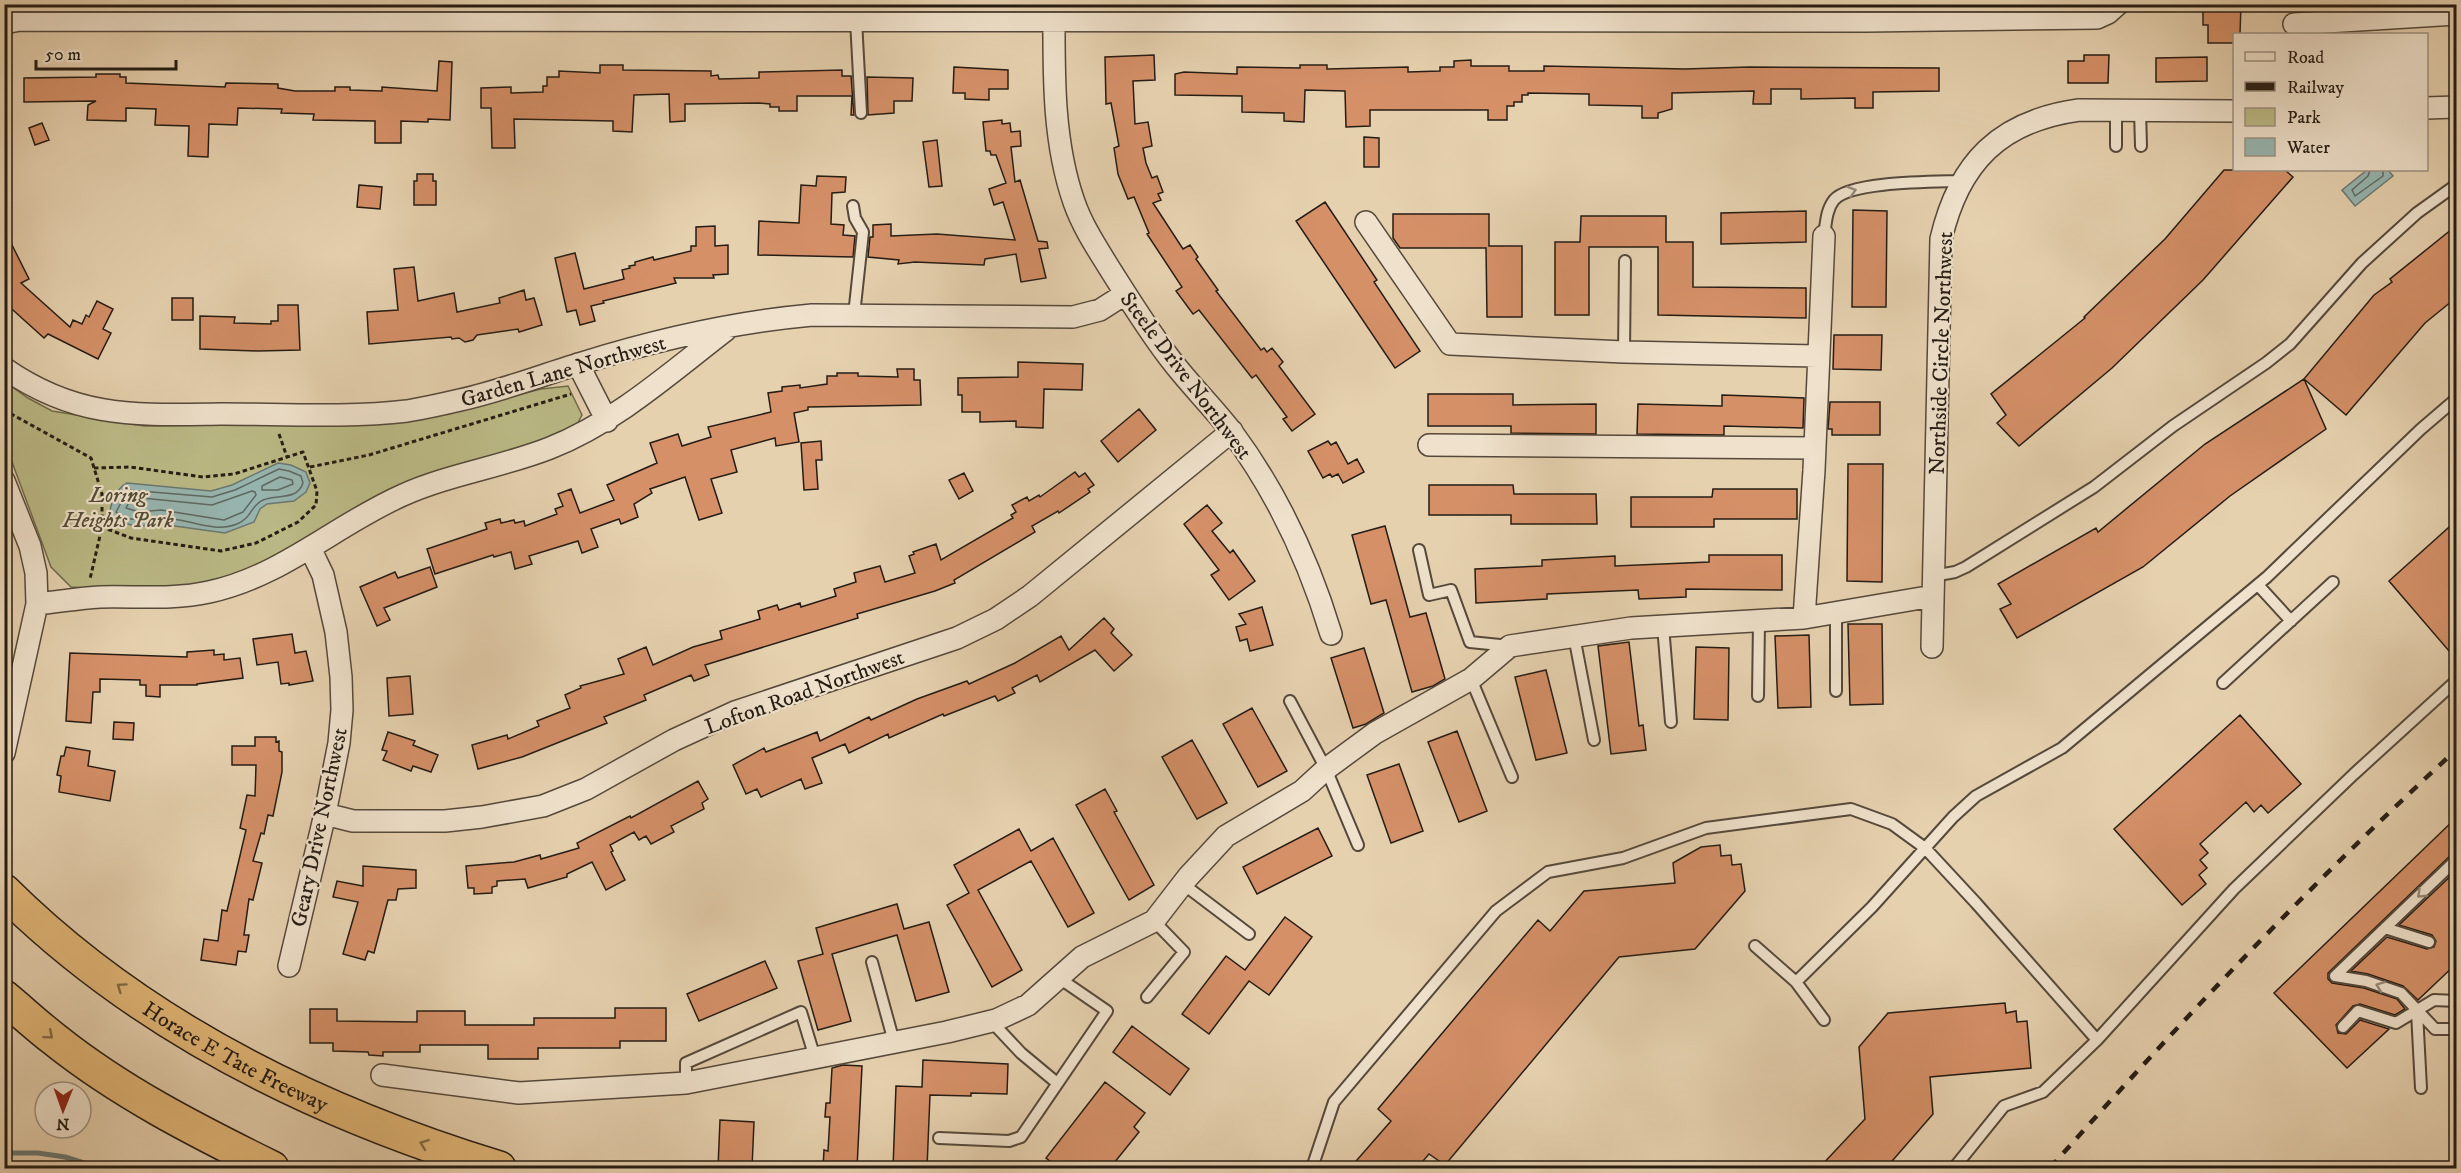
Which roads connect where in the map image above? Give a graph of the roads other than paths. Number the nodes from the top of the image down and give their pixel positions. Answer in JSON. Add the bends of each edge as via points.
{"nodes":[{"id":1,"x":2118,"y":4,"type":"edge"},
{"id":2,"x":2370,"y":11,"type":"edge"},
{"id":3,"x":1054,"y":12,"type":"edge"},
{"id":4,"x":2457,"y":14,"type":"edge"},
{"id":5,"x":856,"y":20,"type":"junction"},
{"id":6,"x":4,"y":23,"type":"edge"},
{"id":7,"x":2294,"y":24,"type":"dead end"},
{"id":8,"x":2457,"y":107,"type":"edge"},
{"id":9,"x":2428,"y":108,"type":"edge"},
{"id":10,"x":2116,"y":110,"type":"junction"},
{"id":11,"x":2140,"y":110,"type":"junction"},
{"id":12,"x":2233,"y":111,"type":"edge"},
{"id":13,"x":861,"y":114,"type":"dead end"},
{"id":14,"x":2116,"y":146,"type":"dead end"},
{"id":15,"x":2140,"y":146,"type":"dead end"},
{"id":16,"x":1961,"y":181,"type":"junction"},
{"id":17,"x":2457,"y":185,"type":"edge"},
{"id":18,"x":853,"y":206,"type":"dead end"},
{"id":19,"x":1366,"y":222,"type":"dead end"},
{"id":20,"x":1824,"y":236,"type":"joint"},
{"id":21,"x":1625,"y":261,"type":"dead end"},
{"id":22,"x":1125,"y":294,"type":"junction"},
{"id":23,"x":854,"y":315,"type":"junction"},
{"id":24,"x":731,"y":327,"type":"junction"},
{"id":25,"x":1624,"y":352,"type":"junction"},
{"id":26,"x":1818,"y":356,"type":"junction"},
{"id":27,"x":578,"y":364,"type":"junction"},
{"id":28,"x":4,"y":368,"type":"edge"},
{"id":29,"x":2457,"y":399,"type":"edge"},
{"id":30,"x":607,"y":421,"type":"junction"},
{"id":31,"x":1232,"y":432,"type":"junction"},
{"id":32,"x":1430,"y":445,"type":"dead end"},
{"id":33,"x":1814,"y":448,"type":"junction"},
{"id":34,"x":4,"y":481,"type":"edge"},
{"id":35,"x":310,"y":548,"type":"junction"},
{"id":36,"x":1419,"y":550,"type":"dead end"},
{"id":37,"x":2333,"y":582,"type":"dead end"},
{"id":38,"x":2258,"y":585,"type":"junction"},
{"id":39,"x":1933,"y":586,"type":"junction"},
{"id":40,"x":37,"y":604,"type":"junction"},
{"id":41,"x":1836,"y":613,"type":"junction"},
{"id":42,"x":1803,"y":618,"type":"junction"},
{"id":43,"x":1759,"y":621,"type":"junction"},
{"id":44,"x":2291,"y":621,"type":"junction"},
{"id":45,"x":1663,"y":626,"type":"junction"},
{"id":46,"x":1331,"y":634,"type":"dead end"},
{"id":47,"x":1574,"y":636,"type":"junction"},
{"id":48,"x":1510,"y":646,"type":"junction"},
{"id":49,"x":1932,"y":647,"type":"dead end"},
{"id":50,"x":1471,"y":679,"type":"junction"},
{"id":51,"x":2457,"y":681,"type":"edge"},
{"id":52,"x":2223,"y":683,"type":"dead end"},
{"id":53,"x":1836,"y":691,"type":"dead end"},
{"id":54,"x":1758,"y":696,"type":"dead end"},
{"id":55,"x":1290,"y":701,"type":"dead end"},
{"id":56,"x":1671,"y":722,"type":"dead end"},
{"id":57,"x":1594,"y":740,"type":"dead end"},
{"id":58,"x":4,"y":753,"type":"edge"},
{"id":59,"x":1326,"y":769,"type":"junction"},
{"id":60,"x":1512,"y":777,"type":"dead end"},
{"id":61,"x":325,"y":814,"type":"junction"},
{"id":62,"x":1358,"y":845,"type":"dead end"},
{"id":63,"x":1925,"y":848,"type":"junction"},
{"id":64,"x":2457,"y":860,"type":"edge"},
{"id":65,"x":1183,"y":884,"type":"junction"},
{"id":66,"x":4,"y":891,"type":"edge"},
{"id":67,"x":1154,"y":921,"type":"junction"},
{"id":68,"x":2385,"y":928,"type":"junction"},
{"id":69,"x":1249,"y":934,"type":"dead end"},
{"id":70,"x":2429,"y":942,"type":"dead end"},
{"id":71,"x":1755,"y":946,"type":"dead end"},
{"id":72,"x":872,"y":962,"type":"dead end"},
{"id":73,"x":289,"y":966,"type":"dead end"},
{"id":74,"x":1059,"y":978,"type":"junction"},
{"id":75,"x":1796,"y":982,"type":"junction"},
{"id":76,"x":4,"y":997,"type":"edge"},
{"id":77,"x":1147,"y":997,"type":"dead end"},
{"id":78,"x":2457,"y":1001,"type":"edge"},
{"id":79,"x":2416,"y":1012,"type":"junction"},
{"id":80,"x":1824,"y":1020,"type":"dead end"},
{"id":81,"x":991,"y":1021,"type":"junction"},
{"id":82,"x":2343,"y":1027,"type":"dead end"},
{"id":83,"x":2457,"y":1029,"type":"edge"},
{"id":84,"x":2097,"y":1040,"type":"junction"},
{"id":85,"x":894,"y":1042,"type":"junction"},
{"id":86,"x":815,"y":1058,"type":"junction"},
{"id":87,"x":382,"y":1075,"type":"dead end"},
{"id":88,"x":686,"y":1083,"type":"junction"},
{"id":89,"x":1058,"y":1083,"type":"junction"},
{"id":90,"x":2421,"y":1088,"type":"dead end"},
{"id":91,"x":939,"y":1138,"type":"dead end"},
{"id":92,"x":272,"y":1168,"type":"edge"},
{"id":93,"x":500,"y":1168,"type":"edge"},
{"id":94,"x":1312,"y":1168,"type":"edge"},
{"id":95,"x":1954,"y":1168,"type":"edge"}],
"edges":[{"from":1,"to":3,"type":"street","via":[[2097,18],[1866,21]]},
{"from":2,"to":4,"type":"street"},
{"from":2,"to":7,"type":"street"},
{"from":3,"to":5,"type":"street"},
{"from":3,"to":22,"type":"street","name":"Steele Drive Northwest","via":[[1057,122],[1066,176],[1086,231]]},
{"from":5,"to":6,"type":"street"},
{"from":5,"to":13,"type":"lane"},
{"from":8,"to":9,"type":"street"},
{"from":10,"to":11,"type":"street","name":"Northside Circle Northwest"},
{"from":10,"to":14,"type":"lane"},
{"from":10,"to":16,"type":"street","name":"Northside Circle Northwest","via":[[2060,112],[2021,126],[1980,157]]},
{"from":11,"to":12,"type":"street","name":"Northside Circle Northwest"},
{"from":11,"to":15,"type":"lane"},
{"from":20,"to":16,"type":"lane","one_way":true,"via":[[1827,213],[1834,200],[1850,190]]},
{"from":16,"to":39,"type":"street","name":"Northside Circle Northwest","via":[[1948,209],[1941,239]]},
{"from":17,"to":39,"type":"lane","via":[[2417,213],[2362,263],[2297,337],[2266,363],[2173,426],[2094,487]]},
{"from":18,"to":23,"type":"lane","via":[[863,232]]},
{"from":19,"to":25,"type":"street","via":[[1450,344]]},
{"from":20,"to":26,"type":"street"},
{"from":21,"to":25,"type":"lane"},
{"from":22,"to":23,"type":"street","name":"Garden Lane Northwest","via":[[1100,310],[1073,317]]},
{"from":22,"to":31,"type":"street","name":"Steele Drive Northwest","via":[[1168,356]]},
{"from":23,"to":24,"type":"street","name":"Garden Lane Northwest","via":[[791,316]]},
{"from":24,"to":27,"type":"street","name":"Garden Lane Northwest","via":[[656,342]]},
{"from":24,"to":30,"type":"street"},
{"from":25,"to":26,"type":"street"},
{"from":26,"to":33,"type":"street"},
{"from":27,"to":28,"type":"street","name":"Garden Lane Northwest","via":[[464,399],[406,411],[153,415],[102,411],[68,403]]},
{"from":27,"to":30,"type":"street"},
{"from":29,"to":38,"type":"lane"},
{"from":30,"to":35,"type":"street","via":[[548,449],[402,495]]},
{"from":31,"to":46,"type":"street","name":"Steele Drive Northwest","via":[[1293,530],[1316,584]]},
{"from":31,"to":61,"type":"street","name":"Lofton Road Northwest","via":[[1030,596],[957,638],[735,712],[674,740],[586,789],[543,806],[444,821],[353,821]]},
{"from":32,"to":33,"type":"street"},
{"from":33,"to":42,"type":"street"},
{"from":34,"to":40,"type":"street","via":[[30,546]]},
{"from":35,"to":40,"type":"street","via":[[261,576],[209,592]]},
{"from":35,"to":61,"type":"street","name":"Geary Drive Northwest","via":[[323,575],[341,677],[339,743]]},
{"from":36,"to":48,"type":"lane","via":[[1429,595],[1451,590],[1470,642]]},
{"from":37,"to":44,"type":"lane"},
{"from":38,"to":44,"type":"lane"},
{"from":38,"to":63,"type":"lane","via":[[2062,748],[1976,796]]},
{"from":39,"to":41,"type":"street"},
{"from":39,"to":49,"type":"street","name":"Northside Circle Northwest"},
{"from":40,"to":58,"type":"street"},
{"from":41,"to":42,"type":"street"},
{"from":41,"to":53,"type":"lane"},
{"from":42,"to":43,"type":"street"},
{"from":43,"to":45,"type":"street"},
{"from":43,"to":54,"type":"lane"},
{"from":44,"to":52,"type":"lane"},
{"from":45,"to":47,"type":"street"},
{"from":45,"to":56,"type":"lane"},
{"from":47,"to":48,"type":"street"},
{"from":47,"to":57,"type":"lane"},
{"from":48,"to":50,"type":"street"},
{"from":50,"to":59,"type":"street","via":[[1375,733]]},
{"from":50,"to":60,"type":"lane"},
{"from":51,"to":84,"type":"lane","via":[[2234,889]]},
{"from":55,"to":59,"type":"lane"},
{"from":59,"to":62,"type":"lane"},
{"from":59,"to":65,"type":"street","via":[[1302,791],[1226,836]]},
{"from":61,"to":73,"type":"street","name":"Geary Drive Northwest"},
{"from":63,"to":75,"type":"lane"},
{"from":63,"to":84,"type":"lane"},
{"from":63,"to":94,"type":"lane","via":[[1892,824],[1851,809],[1706,828],[1623,858],[1548,872],[1497,911],[1334,1102]]},
{"from":64,"to":68,"type":"lane","one_way":true},
{"from":65,"to":67,"type":"street"},
{"from":65,"to":69,"type":"lane"},
{"from":93,"to":66,"type":"highway","name":"Horace E Tate Freeway","one_way":true,"via":[[357,1119],[272,1080],[159,1014],[99,971]]},
{"from":67,"to":74,"type":"street","via":[[1082,957]]},
{"from":67,"to":77,"type":"lane","via":[[1184,952]]},
{"from":68,"to":70,"type":"lane"},
{"from":79,"to":68,"type":"lane","one_way":true,"via":[[2401,993],[2335,976]]},
{"from":71,"to":75,"type":"lane"},
{"from":72,"to":85,"type":"lane"},
{"from":74,"to":81,"type":"street","via":[[1028,1005]]},
{"from":74,"to":89,"type":"lane","via":[[1107,1011]]},
{"from":75,"to":80,"type":"lane"},
{"from":76,"to":92,"type":"highway","one_way":true,"via":[[106,1077],[181,1122]]},
{"from":78,"to":79,"type":"lane","via":[[2434,1000]]},
{"from":79,"to":82,"type":"lane","via":[[2396,1023],[2358,1011]]},
{"from":79,"to":83,"type":"lane","via":[[2435,1029]]},
{"from":79,"to":90,"type":"lane"},
{"from":81,"to":85,"type":"street"},
{"from":81,"to":89,"type":"lane","via":[[1021,1053]]},
{"from":84,"to":95,"type":"lane","via":[[2043,1092],[2004,1106]]},
{"from":85,"to":86,"type":"street"},
{"from":86,"to":88,"type":"street"},
{"from":86,"to":88,"type":"lane","via":[[801,1012],[686,1063]]},
{"from":87,"to":88,"type":"street","via":[[519,1093]]},
{"from":89,"to":91,"type":"lane","via":[[1021,1137],[1009,1141]]}]}
